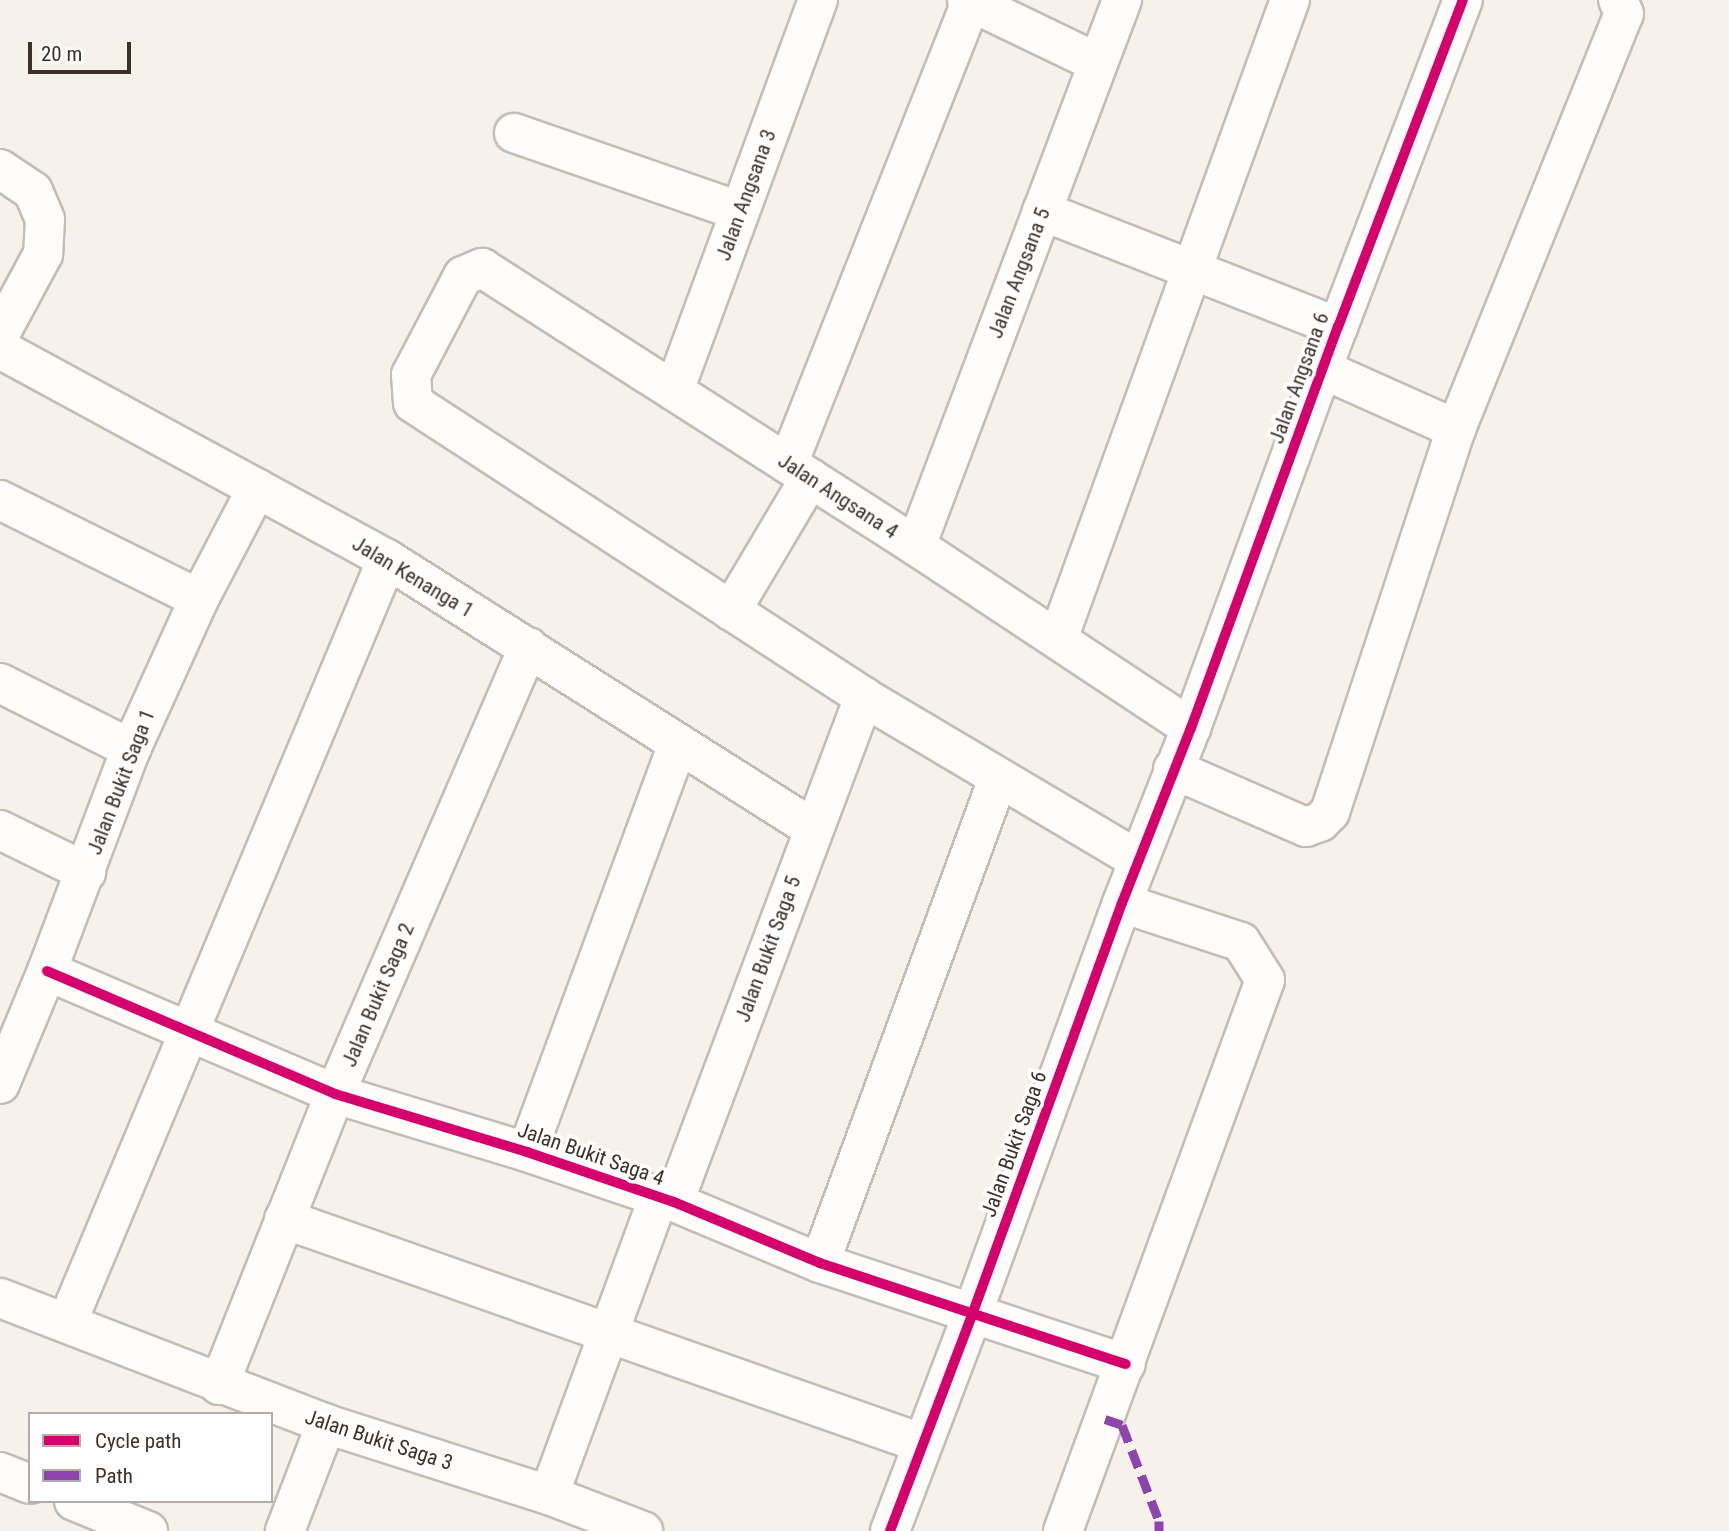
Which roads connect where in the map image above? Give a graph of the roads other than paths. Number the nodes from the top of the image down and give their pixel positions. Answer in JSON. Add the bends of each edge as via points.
{"nodes":[{"id":1,"x":818,"y":0,"type":"edge"},
{"id":2,"x":1122,"y":0,"type":"edge"},
{"id":3,"x":1290,"y":0,"type":"edge"},
{"id":4,"x":1463,"y":0,"type":"edge"},
{"id":5,"x":1618,"y":0,"type":"edge"},
{"id":6,"x":969,"y":1,"type":"edge"},
{"id":7,"x":1098,"y":63,"type":"junction"},
{"id":8,"x":514,"y":133,"type":"dead end"},
{"id":9,"x":0,"y":169,"type":"edge"},
{"id":10,"x":739,"y":211,"type":"junction"},
{"id":11,"x":1042,"y":211,"type":"junction"},
{"id":12,"x":1192,"y":269,"type":"junction"},
{"id":13,"x":1338,"y":327,"type":"junction"},
{"id":14,"x":0,"y":334,"type":"edge"},
{"id":15,"x":0,"y":349,"type":"edge"},
{"id":16,"x":1322,"y":369,"type":"junction"},
{"id":17,"x":674,"y":391,"type":"junction"},
{"id":18,"x":1456,"y":429,"type":"junction"},
{"id":19,"x":799,"y":471,"type":"junction"},
{"id":20,"x":257,"y":488,"type":"junction"},
{"id":21,"x":0,"y":499,"type":"edge"},
{"id":22,"x":916,"y":546,"type":"junction"},
{"id":23,"x":387,"y":559,"type":"junction"},
{"id":24,"x":199,"y":600,"type":"junction"},
{"id":25,"x":731,"y":611,"type":"junction"},
{"id":26,"x":1058,"y":639,"type":"junction"},
{"id":27,"x":528,"y":648,"type":"junction"},
{"id":28,"x":0,"y":682,"type":"edge"},
{"id":29,"x":864,"y":697,"type":"junction"},
{"id":30,"x":1191,"y":728,"type":"junction"},
{"id":31,"x":678,"y":743,"type":"junction"},
{"id":32,"x":131,"y":750,"type":"junction"},
{"id":33,"x":1173,"y":769,"type":"junction"},
{"id":34,"x":998,"y":779,"type":"junction"},
{"id":35,"x":812,"y":828,"type":"junction"},
{"id":36,"x":0,"y":830,"type":"edge"},
{"id":37,"x":1138,"y":860,"type":"junction"},
{"id":38,"x":86,"y":872,"type":"junction"},
{"id":39,"x":1122,"y":903,"type":"junction"},
{"id":40,"x":47,"y":971,"type":"junction"},
{"id":41,"x":14,"y":1008,"type":"edge"},
{"id":42,"x":188,"y":1030,"type":"junction"},
{"id":43,"x":0,"y":1084,"type":"edge"},
{"id":44,"x":335,"y":1094,"type":"junction"},
{"id":45,"x":527,"y":1152,"type":"junction"},
{"id":46,"x":666,"y":1200,"type":"junction"},
{"id":47,"x":284,"y":1219,"type":"junction"},
{"id":48,"x":820,"y":1263,"type":"junction"},
{"id":49,"x":0,"y":1298,"type":"edge"},
{"id":50,"x":972,"y":1315,"type":"junction"},
{"id":51,"x":67,"y":1323,"type":"junction"},
{"id":52,"x":609,"y":1334,"type":"junction"},
{"id":53,"x":1126,"y":1364,"type":"junction"},
{"id":54,"x":219,"y":1385,"type":"junction"},
{"id":55,"x":326,"y":1424,"type":"junction"},
{"id":56,"x":921,"y":1443,"type":"junction"},
{"id":57,"x":0,"y":1472,"type":"edge"},
{"id":58,"x":28,"y":1482,"type":"edge"},
{"id":59,"x":549,"y":1495,"type":"junction"},
{"id":60,"x":79,"y":1503,"type":"edge"},
{"id":61,"x":148,"y":1531,"type":"edge"},
{"id":62,"x":285,"y":1531,"type":"edge"},
{"id":63,"x":643,"y":1531,"type":"edge"},
{"id":64,"x":890,"y":1531,"type":"edge"},
{"id":65,"x":1063,"y":1531,"type":"edge"}],
"edges":[{"from":1,"to":10,"type":"street","name":"Jalan Angsana 3"},
{"from":2,"to":7,"type":"street","name":"Jalan Angsana 5"},
{"from":3,"to":12,"type":"street"},
{"from":4,"to":13,"type":"street","name":"Jalan Angsana 6"},
{"from":5,"to":18,"type":"street","via":[[1623,14]]},
{"from":6,"to":7,"type":"street"},
{"from":6,"to":19,"type":"street"},
{"from":7,"to":11,"type":"street","name":"Jalan Angsana 5"},
{"from":8,"to":10,"type":"street"},
{"from":9,"to":14,"type":"street","via":[[33,191],[45,219],[43,254]]},
{"from":10,"to":17,"type":"street","name":"Jalan Angsana 3"},
{"from":11,"to":12,"type":"street"},
{"from":11,"to":22,"type":"street","name":"Jalan Angsana 5"},
{"from":12,"to":13,"type":"street"},
{"from":12,"to":26,"type":"street"},
{"from":13,"to":16,"type":"street","name":"Jalan Angsana 6"},
{"from":15,"to":20,"type":"street","name":"Jalan Kenanga 1"},
{"from":16,"to":18,"type":"street"},
{"from":16,"to":30,"type":"street","name":"Jalan Angsana 6"},
{"from":17,"to":19,"type":"street","name":"Jalan Angsana 4"},
{"from":17,"to":25,"type":"street","name":"Jalan Angsana 4","via":[[482,268],[463,276],[411,375],[413,403]]},
{"from":18,"to":33,"type":"street","via":[[1330,812],[1306,827]]},
{"from":19,"to":22,"type":"street","name":"Jalan Angsana 4"},
{"from":19,"to":25,"type":"street"},
{"from":20,"to":23,"type":"street","name":"Jalan Kenanga 1"},
{"from":20,"to":24,"type":"street","name":"Jalan Bukit Saga 1"},
{"from":21,"to":24,"type":"street"},
{"from":22,"to":26,"type":"street","name":"Jalan Angsana 4"},
{"from":23,"to":27,"type":"street","name":"Jalan Kenanga 1"},
{"from":23,"to":42,"type":"street"},
{"from":24,"to":32,"type":"street","name":"Jalan Bukit Saga 1"},
{"from":25,"to":29,"type":"street"},
{"from":26,"to":30,"type":"street","name":"Jalan Angsana 4"},
{"from":27,"to":31,"type":"street","name":"Jalan Kenanga 1"},
{"from":27,"to":44,"type":"street","name":"Jalan Bukit Saga 2"},
{"from":28,"to":32,"type":"street"},
{"from":29,"to":34,"type":"street"},
{"from":29,"to":35,"type":"street","name":"Jalan Bukit Saga 5"},
{"from":30,"to":33,"type":"street","name":"Jalan Angsana 6"},
{"from":31,"to":35,"type":"street","name":"Jalan Kenanga 1"},
{"from":31,"to":45,"type":"street"},
{"from":32,"to":38,"type":"street","name":"Jalan Bukit Saga 1"},
{"from":33,"to":37,"type":"street","name":"Jalan Bukit Saga 6"},
{"from":34,"to":37,"type":"street"},
{"from":34,"to":48,"type":"street"},
{"from":35,"to":46,"type":"street","name":"Jalan Bukit Saga 5"},
{"from":36,"to":38,"type":"street"},
{"from":37,"to":39,"type":"street","name":"Jalan Bukit Saga 6"},
{"from":38,"to":40,"type":"street","name":"Jalan Bukit Saga 1"},
{"from":39,"to":50,"type":"street","name":"Jalan Bukit Saga 6"},
{"from":39,"to":53,"type":"street","via":[[1241,942],[1265,980]]},
{"from":40,"to":41,"type":"street","name":"Jalan Bukit Saga 1"},
{"from":40,"to":42,"type":"street","name":"Jalan Bukit Saga 4"},
{"from":41,"to":43,"type":"street","name":"Jalan Bukit Saga 1"},
{"from":42,"to":44,"type":"street","name":"Jalan Bukit Saga 4"},
{"from":42,"to":51,"type":"street"},
{"from":44,"to":45,"type":"street","name":"Jalan Bukit Saga 4"},
{"from":44,"to":47,"type":"street","name":"Jalan Bukit Saga 2"},
{"from":45,"to":46,"type":"street","name":"Jalan Bukit Saga 4"},
{"from":46,"to":48,"type":"street","name":"Jalan Bukit Saga 4"},
{"from":46,"to":52,"type":"street","name":"Jalan Bukit Saga 5"},
{"from":47,"to":52,"type":"street"},
{"from":47,"to":54,"type":"street","name":"Jalan Bukit Saga 2"},
{"from":48,"to":50,"type":"street","name":"Jalan Bukit Saga 4"},
{"from":49,"to":51,"type":"street","name":"Jalan Bukit Saga 3"},
{"from":50,"to":53,"type":"street","name":"Jalan Bukit Saga 4"},
{"from":50,"to":56,"type":"street","name":"Jalan Bukit Saga 6"},
{"from":51,"to":54,"type":"street","name":"Jalan Bukit Saga 3"},
{"from":52,"to":56,"type":"street"},
{"from":52,"to":59,"type":"street","name":"Jalan Bukit Saga 5"},
{"from":53,"to":65,"type":"street"},
{"from":54,"to":55,"type":"street","name":"Jalan Bukit Saga 3"},
{"from":55,"to":59,"type":"street","name":"Jalan Bukit Saga 3"},
{"from":55,"to":62,"type":"street"},
{"from":56,"to":64,"type":"street","name":"Jalan Bukit Saga 6"},
{"from":57,"to":58,"type":"street"},
{"from":59,"to":63,"type":"street","name":"Jalan Bukit Saga 3"},
{"from":60,"to":61,"type":"street"}]}
